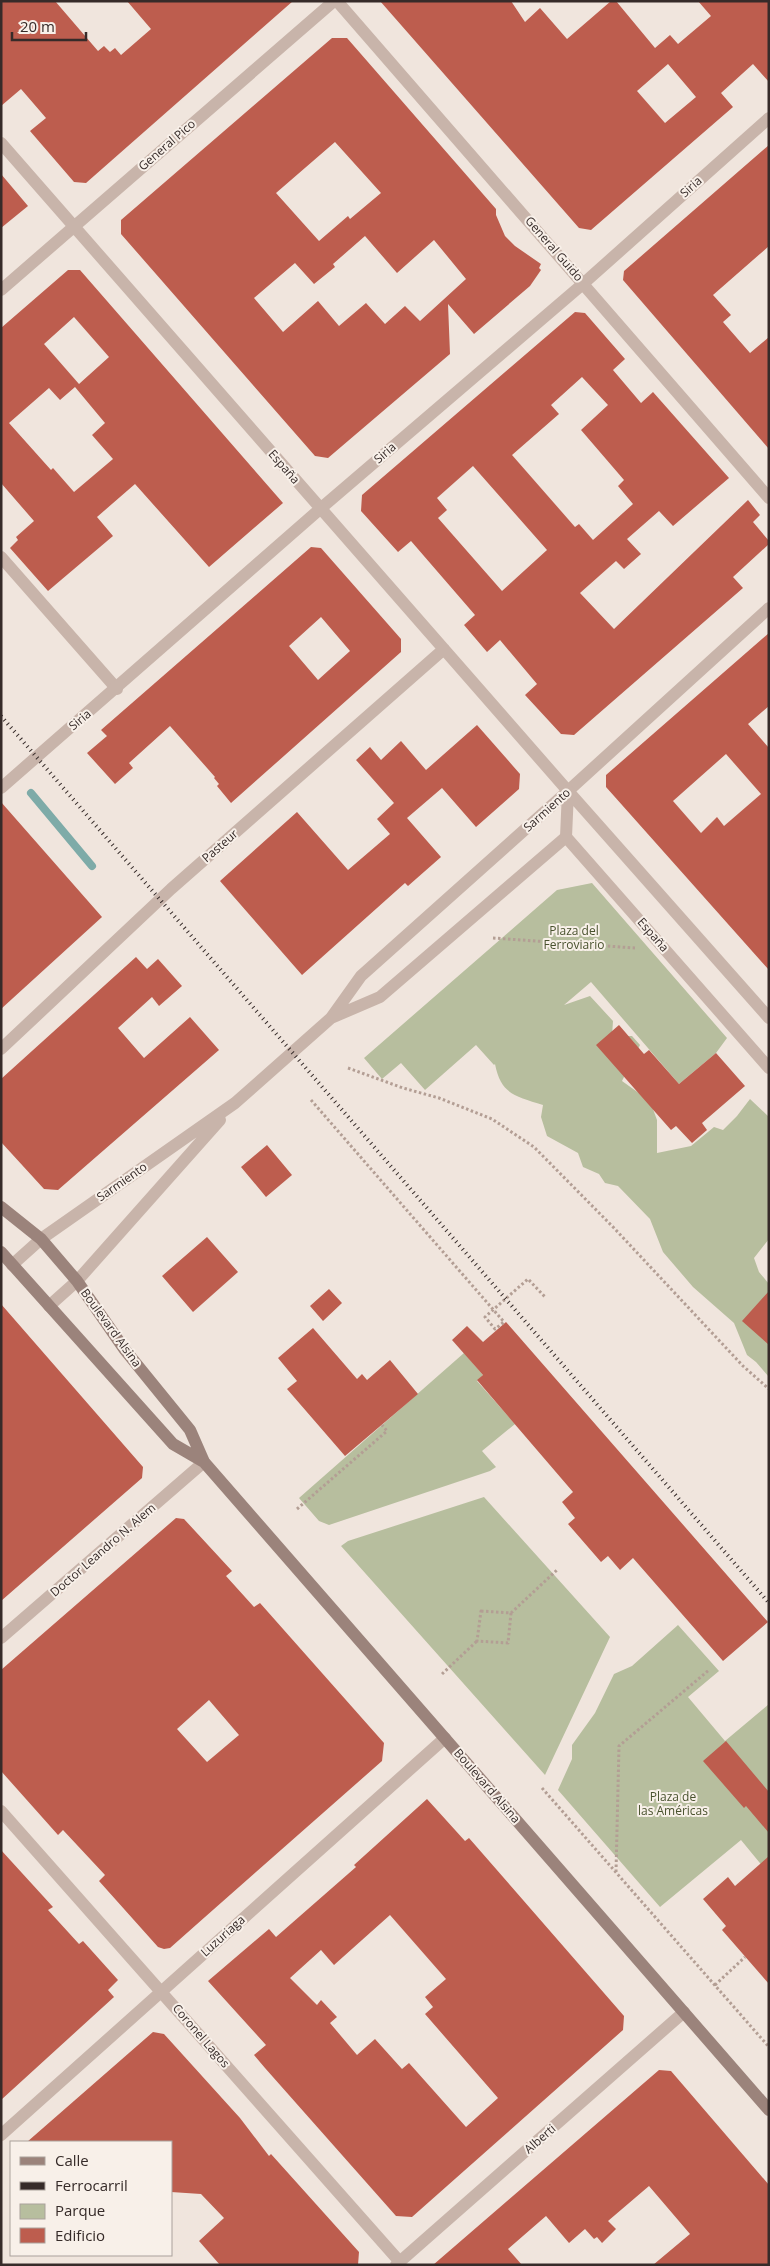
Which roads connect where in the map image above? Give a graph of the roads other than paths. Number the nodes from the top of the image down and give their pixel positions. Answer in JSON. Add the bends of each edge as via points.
{"nodes":[{"id":1,"x":336,"y":1,"type":"edge"},
{"id":2,"x":769,"y":118,"type":"edge"},
{"id":3,"x":1,"y":143,"type":"edge"},
{"id":4,"x":73,"y":226,"type":"junction"},
{"id":5,"x":584,"y":283,"type":"junction"},
{"id":6,"x":1,"y":290,"type":"edge"},
{"id":7,"x":769,"y":498,"type":"edge"},
{"id":8,"x":320,"y":509,"type":"junction"},
{"id":9,"x":1,"y":557,"type":"edge"},
{"id":10,"x":769,"y":608,"type":"edge"},
{"id":11,"x":444,"y":649,"type":"junction"},
{"id":12,"x":116,"y":688,"type":"junction"},
{"id":13,"x":1,"y":788,"type":"edge"},
{"id":14,"x":568,"y":791,"type":"junction"},
{"id":15,"x":566,"y":837,"type":"junction"},
{"id":16,"x":331,"y":1018,"type":"junction"},
{"id":17,"x":769,"y":1018,"type":"edge"},
{"id":18,"x":1,"y":1049,"type":"edge"},
{"id":19,"x":769,"y":1068,"type":"edge"},
{"id":20,"x":235,"y":1103,"type":"junction"},
{"id":21,"x":1,"y":1206,"type":"edge"},
{"id":22,"x":41,"y":1239,"type":"junction"},
{"id":23,"x":1,"y":1252,"type":"edge"},
{"id":24,"x":12,"y":1265,"type":"junction"},
{"id":25,"x":77,"y":1281,"type":"junction"},
{"id":26,"x":50,"y":1306,"type":"junction"},
{"id":27,"x":204,"y":1462,"type":"junction"},
{"id":28,"x":1,"y":1638,"type":"edge"},
{"id":29,"x":445,"y":1738,"type":"junction"},
{"id":30,"x":1,"y":1811,"type":"edge"},
{"id":31,"x":162,"y":1991,"type":"junction"},
{"id":32,"x":684,"y":2012,"type":"junction"},
{"id":33,"x":769,"y":2110,"type":"edge"},
{"id":34,"x":1,"y":2135,"type":"edge"},
{"id":35,"x":398,"y":2263,"type":"edge"}],
"edges":[{"from":1,"to":4,"type":"street","name":"General Pico"},
{"from":1,"to":5,"type":"street","name":"General Guido"},
{"from":2,"to":5,"type":"street","name":"Siria"},
{"from":3,"to":4,"type":"street","name":"España"},
{"from":4,"to":6,"type":"street","name":"General Pico"},
{"from":4,"to":8,"type":"street","name":"España"},
{"from":5,"to":7,"type":"street","name":"General Guido"},
{"from":5,"to":8,"type":"street","name":"Siria"},
{"from":8,"to":11,"type":"street","name":"España"},
{"from":8,"to":12,"type":"street","name":"Siria"},
{"from":9,"to":12,"type":"street"},
{"from":10,"to":14,"type":"street","name":"Sarmiento"},
{"from":11,"to":14,"type":"street","name":"España"},
{"from":11,"to":18,"type":"street","name":"Pasteur","via":[[171,889]]},
{"from":12,"to":13,"type":"street","name":"Siria"},
{"from":14,"to":15,"type":"street"},
{"from":14,"to":16,"type":"street","name":"Sarmiento","via":[[361,976]]},
{"from":14,"to":17,"type":"street","name":"España"},
{"from":15,"to":16,"type":"street","name":"Sarmiento","via":[[380,997]]},
{"from":15,"to":19,"type":"street","name":"España"},
{"from":16,"to":20,"type":"street","name":"Sarmiento"},
{"from":20,"to":22,"type":"street","name":"Sarmiento"},
{"from":20,"to":25,"type":"street","name":"Sarmiento"},
{"from":21,"to":22,"type":"main road","name":"Boulevard Alsina"},
{"from":22,"to":24,"type":"street","name":"Sarmiento"},
{"from":22,"to":25,"type":"main road","name":"Boulevard Alsina"},
{"from":23,"to":24,"type":"main road","name":"Boulevard Alsina"},
{"from":24,"to":26,"type":"main road","name":"Boulevard Alsina"},
{"from":25,"to":26,"type":"street","name":"Sarmiento"},
{"from":25,"to":27,"type":"main road","name":"Boulevard Alsina","via":[[125,1350],[190,1430]]},
{"from":26,"to":27,"type":"main road","name":"Boulevard Alsina","via":[[173,1444]]},
{"from":27,"to":28,"type":"street","name":"Doctor Leandro N. Alem"},
{"from":27,"to":29,"type":"main road","name":"Boulevard Alsina"},
{"from":29,"to":31,"type":"street","name":"Luzuriaga"},
{"from":29,"to":32,"type":"main road","name":"Boulevard Alsina"},
{"from":30,"to":31,"type":"street","name":"Coronel Lagos"},
{"from":31,"to":34,"type":"street","name":"Luzuriaga"},
{"from":31,"to":35,"type":"street","name":"Coronel Lagos"},
{"from":32,"to":33,"type":"main road","name":"Boulevard Alsina"},
{"from":32,"to":35,"type":"street","name":"Alberti"}]}
